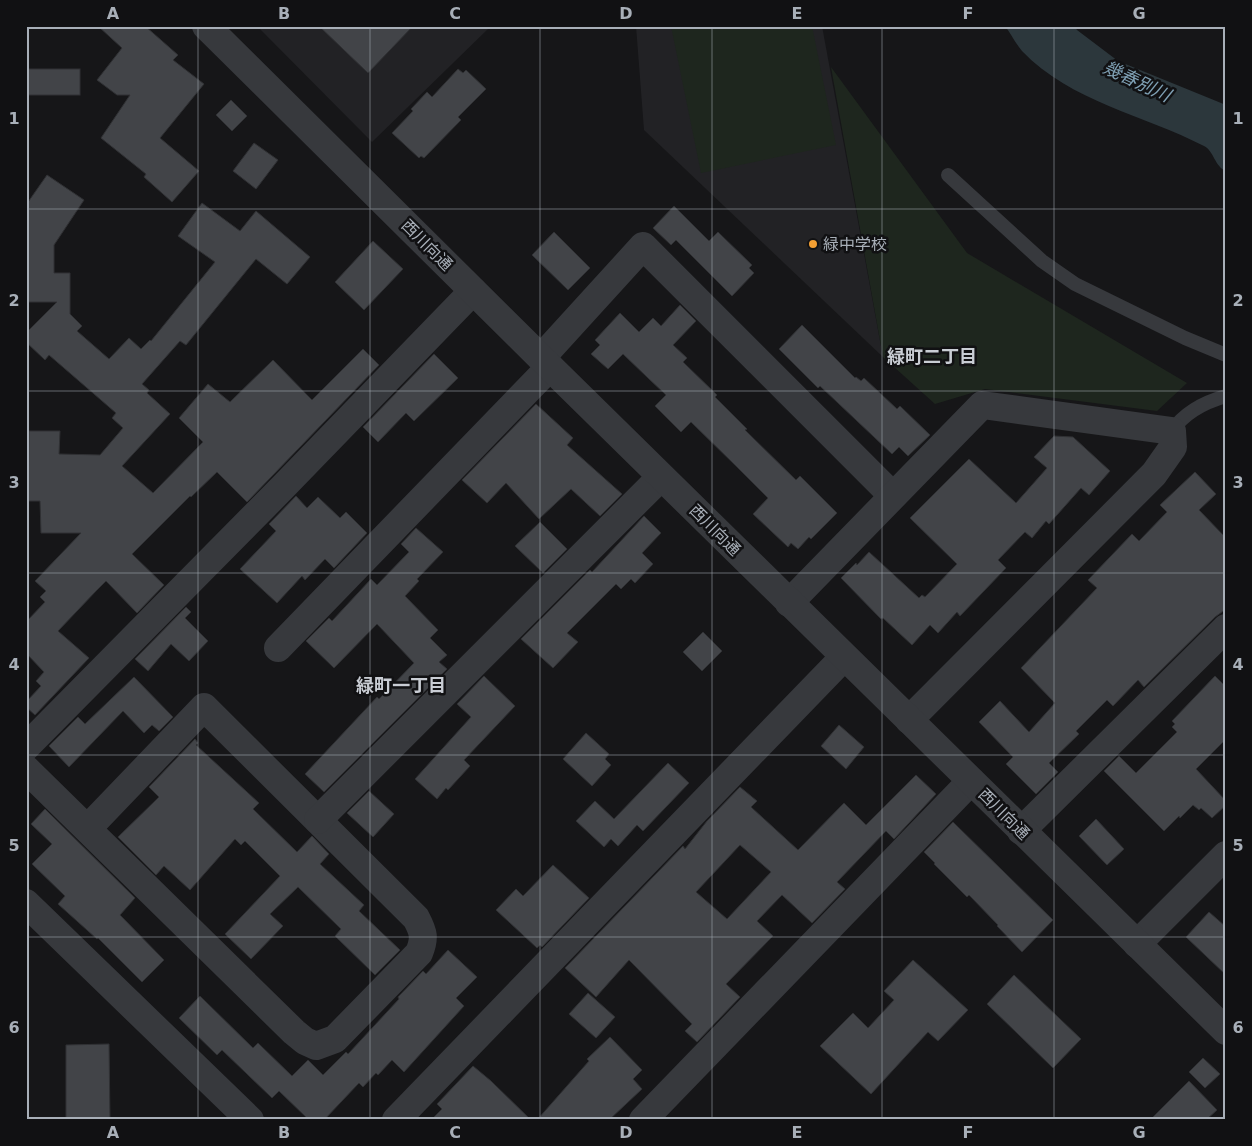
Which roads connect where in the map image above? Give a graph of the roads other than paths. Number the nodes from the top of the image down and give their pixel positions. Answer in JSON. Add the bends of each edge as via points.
{"nodes":[{"id":1,"x":206,"y":26,"type":"edge"},
{"id":2,"x":948,"y":175,"type":"dead end"},
{"id":3,"x":473,"y":291,"type":"junction"},
{"id":4,"x":1226,"y":355,"type":"edge"},
{"id":5,"x":545,"y":363,"type":"junction"},
{"id":6,"x":1226,"y":396,"type":"edge"},
{"id":7,"x":1172,"y":431,"type":"junction"},
{"id":8,"x":661,"y":476,"type":"junction"},
{"id":9,"x":892,"y":495,"type":"junction"},
{"id":10,"x":789,"y":603,"type":"junction"},
{"id":11,"x":1226,"y":628,"type":"edge"},
{"id":12,"x":278,"y":648,"type":"dead end"},
{"id":13,"x":844,"y":657,"type":"junction"},
{"id":14,"x":909,"y":720,"type":"junction"},
{"id":15,"x":26,"y":747,"type":"edge"},
{"id":16,"x":26,"y":769,"type":"edge"},
{"id":17,"x":971,"y":781,"type":"junction"},
{"id":18,"x":318,"y":820,"type":"junction"},
{"id":19,"x":88,"y":828,"type":"junction"},
{"id":20,"x":1021,"y":831,"type":"junction"},
{"id":21,"x":1226,"y":855,"type":"edge"},
{"id":22,"x":26,"y":903,"type":"edge"},
{"id":23,"x":1137,"y":944,"type":"junction"},
{"id":24,"x":1226,"y":1031,"type":"edge"},
{"id":25,"x":250,"y":1120,"type":"edge"},
{"id":26,"x":396,"y":1120,"type":"edge"},
{"id":27,"x":643,"y":1120,"type":"edge"}],
"edges":[{"from":1,"to":3,"type":"street","name":"西川向通"},
{"from":2,"to":4,"type":"lane","via":[[1042,261],[1075,284]]},
{"from":3,"to":5,"type":"street","name":"西川向通"},
{"from":3,"to":15,"type":"street"},
{"from":5,"to":8,"type":"street","name":"西川向通"},
{"from":5,"to":9,"type":"street","via":[[643,246]]},
{"from":5,"to":12,"type":"street"},
{"from":6,"to":7,"type":"lane","via":[[1197,409]]},
{"from":7,"to":9,"type":"street","via":[[982,405]]},
{"from":7,"to":14,"type":"street","via":[[1173,447],[1154,474]]},
{"from":8,"to":10,"type":"street","name":"西川向通"},
{"from":8,"to":18,"type":"street"},
{"from":9,"to":10,"type":"street"},
{"from":10,"to":13,"type":"street","name":"西川向通"},
{"from":11,"to":20,"type":"street"},
{"from":13,"to":14,"type":"street","name":"西川向通"},
{"from":13,"to":26,"type":"street"},
{"from":14,"to":17,"type":"street","name":"西川向通"},
{"from":16,"to":19,"type":"street"},
{"from":17,"to":20,"type":"street","name":"西川向通"},
{"from":17,"to":27,"type":"street"},
{"from":18,"to":19,"type":"street","via":[[204,707]]},
{"from":18,"to":19,"type":"street","via":[[416,918],[424,941],[419,953],[335,1039],[316,1046],[294,1032]]},
{"from":20,"to":23,"type":"street","name":"西川向通"},
{"from":21,"to":23,"type":"street"},
{"from":22,"to":25,"type":"street"},
{"from":23,"to":24,"type":"street","name":"西川向通"}]}
